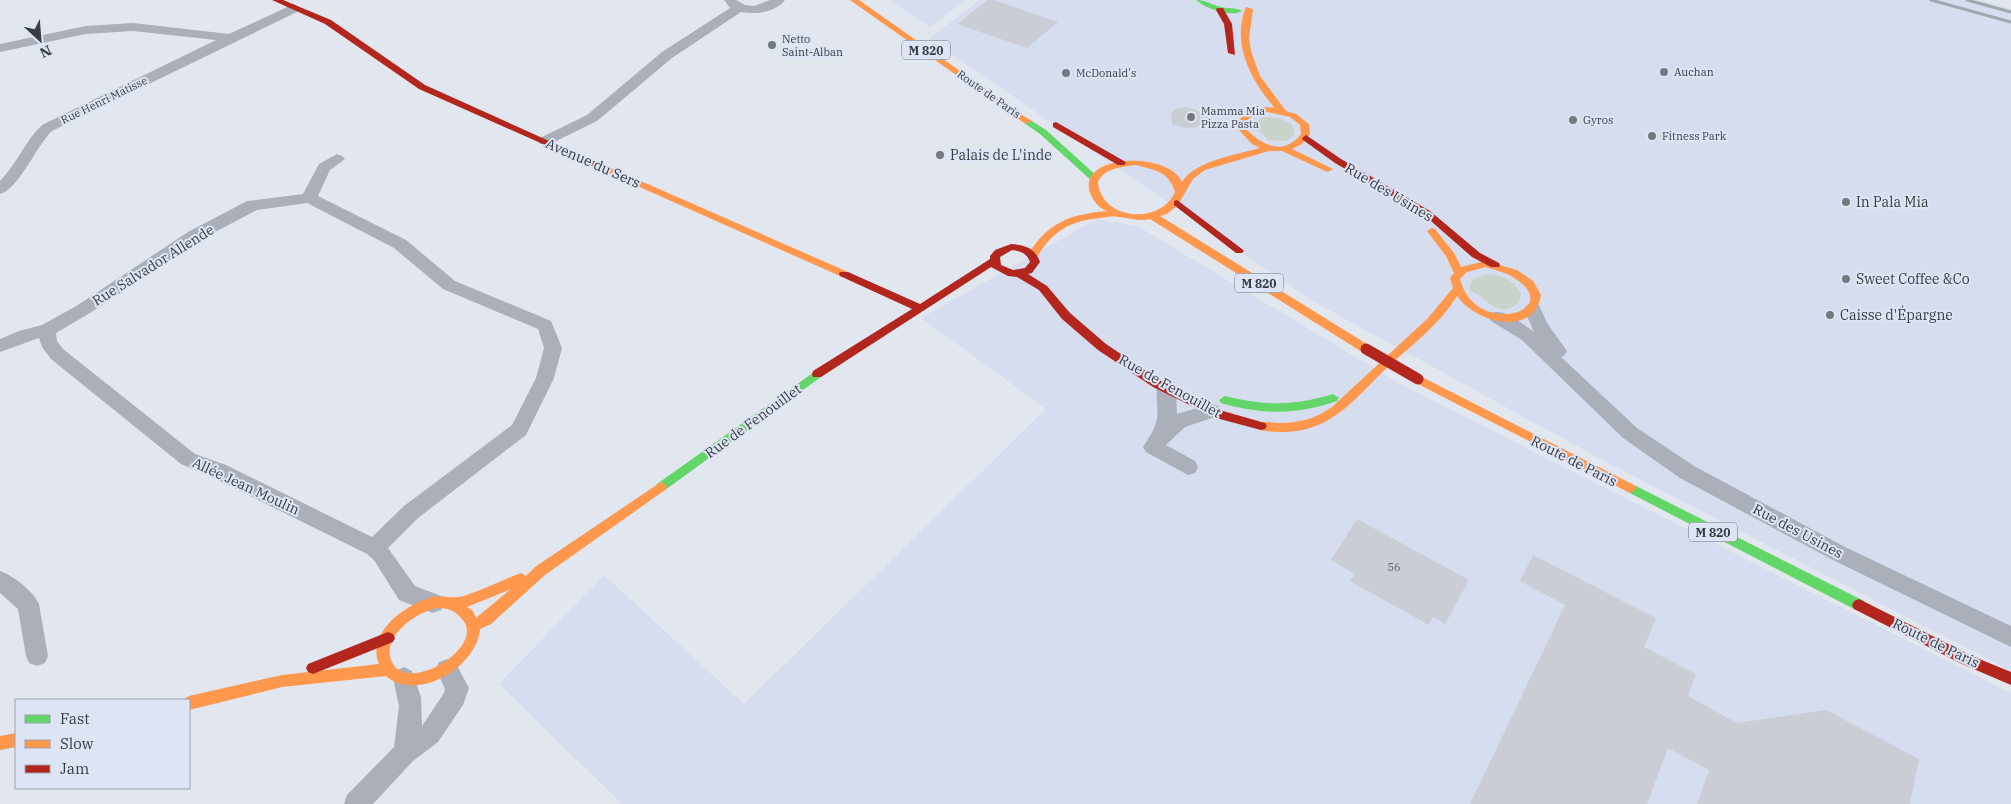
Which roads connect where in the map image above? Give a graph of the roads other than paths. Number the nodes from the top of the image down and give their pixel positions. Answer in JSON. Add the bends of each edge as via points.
{"nodes":[{"id":1,"x":779,"y":0,"type":"edge"},
{"id":2,"x":854,"y":0,"type":"edge"},
{"id":3,"x":871,"y":0,"type":"edge"},
{"id":4,"x":1200,"y":0,"type":"edge"},
{"id":5,"x":286,"y":3,"type":"edge"},
{"id":6,"x":734,"y":4,"type":"edge"},
{"id":7,"x":1220,"y":10,"type":"junction"},
{"id":8,"x":231,"y":38,"type":"junction"},
{"id":9,"x":0,"y":48,"type":"edge"},
{"id":10,"x":1235,"y":63,"type":"dead end"},
{"id":11,"x":976,"y":71,"type":"dead end"},
{"id":12,"x":1248,"y":98,"type":"dead end"},
{"id":13,"x":1282,"y":111,"type":"junction"},
{"id":14,"x":1250,"y":114,"type":"junction"},
{"id":15,"x":1046,"y":119,"type":"dead end"},
{"id":16,"x":1306,"y":138,"type":"junction"},
{"id":17,"x":544,"y":141,"type":"junction"},
{"id":18,"x":1269,"y":148,"type":"junction"},
{"id":19,"x":1283,"y":148,"type":"junction"},
{"id":20,"x":1214,"y":152,"type":"dead end"},
{"id":21,"x":337,"y":160,"type":"dead end"},
{"id":22,"x":1122,"y":163,"type":"junction"},
{"id":23,"x":1163,"y":169,"type":"junction"},
{"id":24,"x":1095,"y":178,"type":"junction"},
{"id":25,"x":0,"y":189,"type":"edge"},
{"id":26,"x":1181,"y":191,"type":"junction"},
{"id":27,"x":309,"y":198,"type":"junction"},
{"id":28,"x":1177,"y":203,"type":"junction"},
{"id":29,"x":1117,"y":214,"type":"junction"},
{"id":30,"x":1056,"y":215,"type":"dead end"},
{"id":31,"x":1152,"y":216,"type":"junction"},
{"id":32,"x":1041,"y":225,"type":"dead end"},
{"id":33,"x":1027,"y":236,"type":"dead end"},
{"id":34,"x":1011,"y":247,"type":"junction"},
{"id":35,"x":1252,"y":259,"type":"dead end"},
{"id":36,"x":1495,"y":265,"type":"junction"},
{"id":37,"x":997,"y":266,"type":"junction"},
{"id":38,"x":1040,"y":267,"type":"junction"},
{"id":39,"x":1020,"y":274,"type":"junction"},
{"id":40,"x":1459,"y":274,"type":"junction"},
{"id":41,"x":1457,"y":289,"type":"junction"},
{"id":42,"x":1060,"y":291,"type":"dead end"},
{"id":43,"x":920,"y":308,"type":"junction"},
{"id":44,"x":1533,"y":309,"type":"junction"},
{"id":45,"x":1490,"y":315,"type":"junction"},
{"id":46,"x":1428,"y":324,"type":"junction"},
{"id":47,"x":47,"y":330,"type":"junction"},
{"id":48,"x":1386,"y":341,"type":"dead end"},
{"id":49,"x":0,"y":346,"type":"edge"},
{"id":50,"x":1408,"y":354,"type":"dead end"},
{"id":51,"x":1367,"y":381,"type":"junction"},
{"id":52,"x":1166,"y":387,"type":"junction"},
{"id":53,"x":1212,"y":404,"type":"junction"},
{"id":54,"x":1598,"y":404,"type":"junction"},
{"id":55,"x":1160,"y":439,"type":"junction"},
{"id":56,"x":1188,"y":467,"type":"dead end"},
{"id":57,"x":374,"y":548,"type":"junction"},
{"id":58,"x":540,"y":571,"type":"junction"},
{"id":59,"x":0,"y":580,"type":"edge"},
{"id":60,"x":406,"y":592,"type":"junction"},
{"id":61,"x":443,"y":604,"type":"junction"},
{"id":62,"x":474,"y":626,"type":"junction"},
{"id":63,"x":393,"y":630,"type":"junction"},
{"id":64,"x":2011,"y":637,"type":"edge"},
{"id":65,"x":1981,"y":653,"type":"dead end"},
{"id":66,"x":37,"y":656,"type":"dead end"},
{"id":67,"x":2011,"y":670,"type":"edge"},
{"id":68,"x":396,"y":674,"type":"junction"},
{"id":69,"x":452,"y":678,"type":"junction"},
{"id":70,"x":2011,"y":679,"type":"edge"},
{"id":71,"x":282,"y":681,"type":"junction"},
{"id":72,"x":190,"y":703,"type":"edge"},
{"id":73,"x":15,"y":740,"type":"edge"},
{"id":74,"x":0,"y":743,"type":"edge"},
{"id":75,"x":405,"y":753,"type":"junction"},
{"id":76,"x":356,"y":804,"type":"edge"}],
"edges":[{"from":1,"to":6,"type":"street","via":[[757,9]]},
{"from":2,"to":24,"type":"main road","name":"Route de Paris","number":"M 820","via":[[1043,132]]},
{"from":3,"to":11,"type":"main road","name":"Route de Paris","number":"M 820"},
{"from":4,"to":7,"type":"main road"},
{"from":5,"to":8,"type":"street","name":"Rue Henri Matisse"},
{"from":5,"to":17,"type":"main road","name":"Avenue du Sers","via":[[328,22],[422,87]]},
{"from":6,"to":17,"type":"street","via":[[592,118]]},
{"from":7,"to":10,"type":"main road","via":[[1228,20],[1228,36]]},
{"from":7,"to":13,"type":"main road","via":[[1253,7],[1243,38],[1245,51],[1268,97]]},
{"from":8,"to":9,"type":"street","via":[[133,27],[86,30]]},
{"from":8,"to":25,"type":"street","name":"Rue Henri Matisse","via":[[47,128],[35,138],[14,176]]},
{"from":12,"to":14,"type":"main road"},
{"from":13,"to":14,"type":"main road","via":[[1262,110]]},
{"from":13,"to":16,"type":"main road","via":[[1296,116],[1305,124]]},
{"from":14,"to":18,"type":"main road","via":[[1243,118],[1237,132]]},
{"from":15,"to":22,"type":"main road"},
{"from":16,"to":19,"type":"main road","via":[[1300,144]]},
{"from":16,"to":36,"type":"main road","name":"Rue des Usines","via":[[1338,161],[1428,213],[1476,255]]},
{"from":17,"to":43,"type":"main road","name":"Avenue du Sers"},
{"from":18,"to":19,"type":"main road"},
{"from":18,"to":26,"type":"main road","via":[[1202,168],[1190,177]]},
{"from":19,"to":40,"type":"main road","name":"Rue des Usines","via":[[1308,158],[1416,218],[1438,238]]},
{"from":20,"to":23,"type":"main road","via":[[1181,166]]},
{"from":21,"to":27,"type":"street","via":[[324,167]]},
{"from":22,"to":23,"type":"main road","via":[[1145,163]]},
{"from":22,"to":24,"type":"main road","via":[[1109,166]]},
{"from":23,"to":26,"type":"main road","via":[[1176,178]]},
{"from":24,"to":29,"type":"main road","via":[[1089,193]]},
{"from":26,"to":28,"type":"main road"},
{"from":27,"to":47,"type":"street","name":"Rue Salvador Allende","via":[[253,205],[186,241]]},
{"from":27,"to":57,"type":"street","via":[[400,244],[449,285],[545,324],[553,348],[545,378],[519,430],[411,512]]},
{"from":28,"to":31,"type":"main road"},
{"from":28,"to":35,"type":"main road","number":"M 820"},
{"from":29,"to":31,"type":"main road"},
{"from":29,"to":38,"type":"main road","via":[[1085,216],[1061,224],[1045,235],[1037,244]]},
{"from":30,"to":32,"type":"main road"},
{"from":31,"to":70,"type":"main road","name":"Route de Paris","number":"M 820","bridge":true,"via":[[1418,379],[1778,565]]},
{"from":33,"to":34,"type":"main road"},
{"from":34,"to":37,"type":"main road","via":[[999,252]]},
{"from":34,"to":38,"type":"main road","via":[[1028,250]]},
{"from":36,"to":40,"type":"main road","via":[[1471,266]]},
{"from":36,"to":44,"type":"main road","via":[[1520,275],[1532,286],[1537,298]]},
{"from":37,"to":39,"type":"main road","via":[[1006,274]]},
{"from":37,"to":43,"type":"main road","name":"Rue de Fenouillet","via":[[970,276]]},
{"from":38,"to":39,"type":"main road"},
{"from":38,"to":42,"type":"main road"},
{"from":39,"to":52,"type":"main road","name":"Rue de Fenouillet","via":[[1043,288],[1062,313],[1102,347]]},
{"from":40,"to":41,"type":"main road"},
{"from":41,"to":45,"type":"main road","via":[[1464,301]]},
{"from":41,"to":46,"type":"main road","via":[[1450,302]]},
{"from":43,"to":58,"type":"main road","name":"Rue de Fenouillet","via":[[823,370]]},
{"from":44,"to":45,"type":"main road","via":[[1515,317]]},
{"from":44,"to":54,"type":"street","name":"Rue des Usines","via":[[1543,332]]},
{"from":45,"to":46,"type":"main road","via":[[1460,314]]},
{"from":45,"to":54,"type":"street","name":"Rue des Usines","via":[[1528,336]]},
{"from":46,"to":51,"type":"main road"},
{"from":47,"to":49,"type":"street","name":"Rue Salvador Allende"},
{"from":47,"to":57,"type":"street","name":"Allée Jean Moulin","via":[[48,342],[57,354],[188,459],[219,471]]},
{"from":48,"to":50,"type":"main road"},
{"from":51,"to":53,"type":"main road","name":"Rue de Fenouillet","via":[[1330,400],[1306,407],[1281,410]]},
{"from":51,"to":53,"type":"main road","name":"Rue de Fenouillet","via":[[1343,407],[1288,430],[1262,428],[1231,419]]},
{"from":52,"to":53,"type":"main road","name":"Rue de Fenouillet"},
{"from":52,"to":55,"type":"street","via":[[1168,420]]},
{"from":53,"to":55,"type":"street","via":[[1178,420]]},
{"from":54,"to":64,"type":"street","name":"Rue des Usines","via":[[1630,433],[1687,472],[1840,554]]},
{"from":55,"to":56,"type":"street","via":[[1153,447]]},
{"from":57,"to":60,"type":"street","name":"Allée Jean Moulin","via":[[382,554]]},
{"from":58,"to":61,"type":"main road","name":"Rue de Fenouillet","via":[[472,599]]},
{"from":58,"to":62,"type":"main road","name":"Rue de Fenouillet","via":[[486,620]]},
{"from":59,"to":66,"type":"street","via":[[28,604]]},
{"from":60,"to":61,"type":"street"},
{"from":60,"to":63,"type":"street"},
{"from":61,"to":62,"type":"main road","via":[[468,613]]},
{"from":61,"to":63,"type":"main road","name":"Rue de Fenouillet","via":[[418,609]]},
{"from":62,"to":69,"type":"main road","name":"Rue de Fenouillet","via":[[471,642]]},
{"from":63,"to":68,"type":"main road","via":[[384,655]]},
{"from":63,"to":71,"type":"main road","name":"Rue de Fenouillet"},
{"from":65,"to":67,"type":"main road","name":"Route de Paris"},
{"from":68,"to":69,"type":"main road","name":"Rue de Fenouillet"},
{"from":68,"to":71,"type":"main road","name":"Rue de Fenouillet"},
{"from":68,"to":75,"type":"street","via":[[409,691],[412,711]]},
{"from":69,"to":75,"type":"street","via":[[455,697],[430,734]]},
{"from":71,"to":72,"type":"main road","name":"Rue de Fenouillet"},
{"from":73,"to":74,"type":"main road"},
{"from":75,"to":76,"type":"street"}]}
